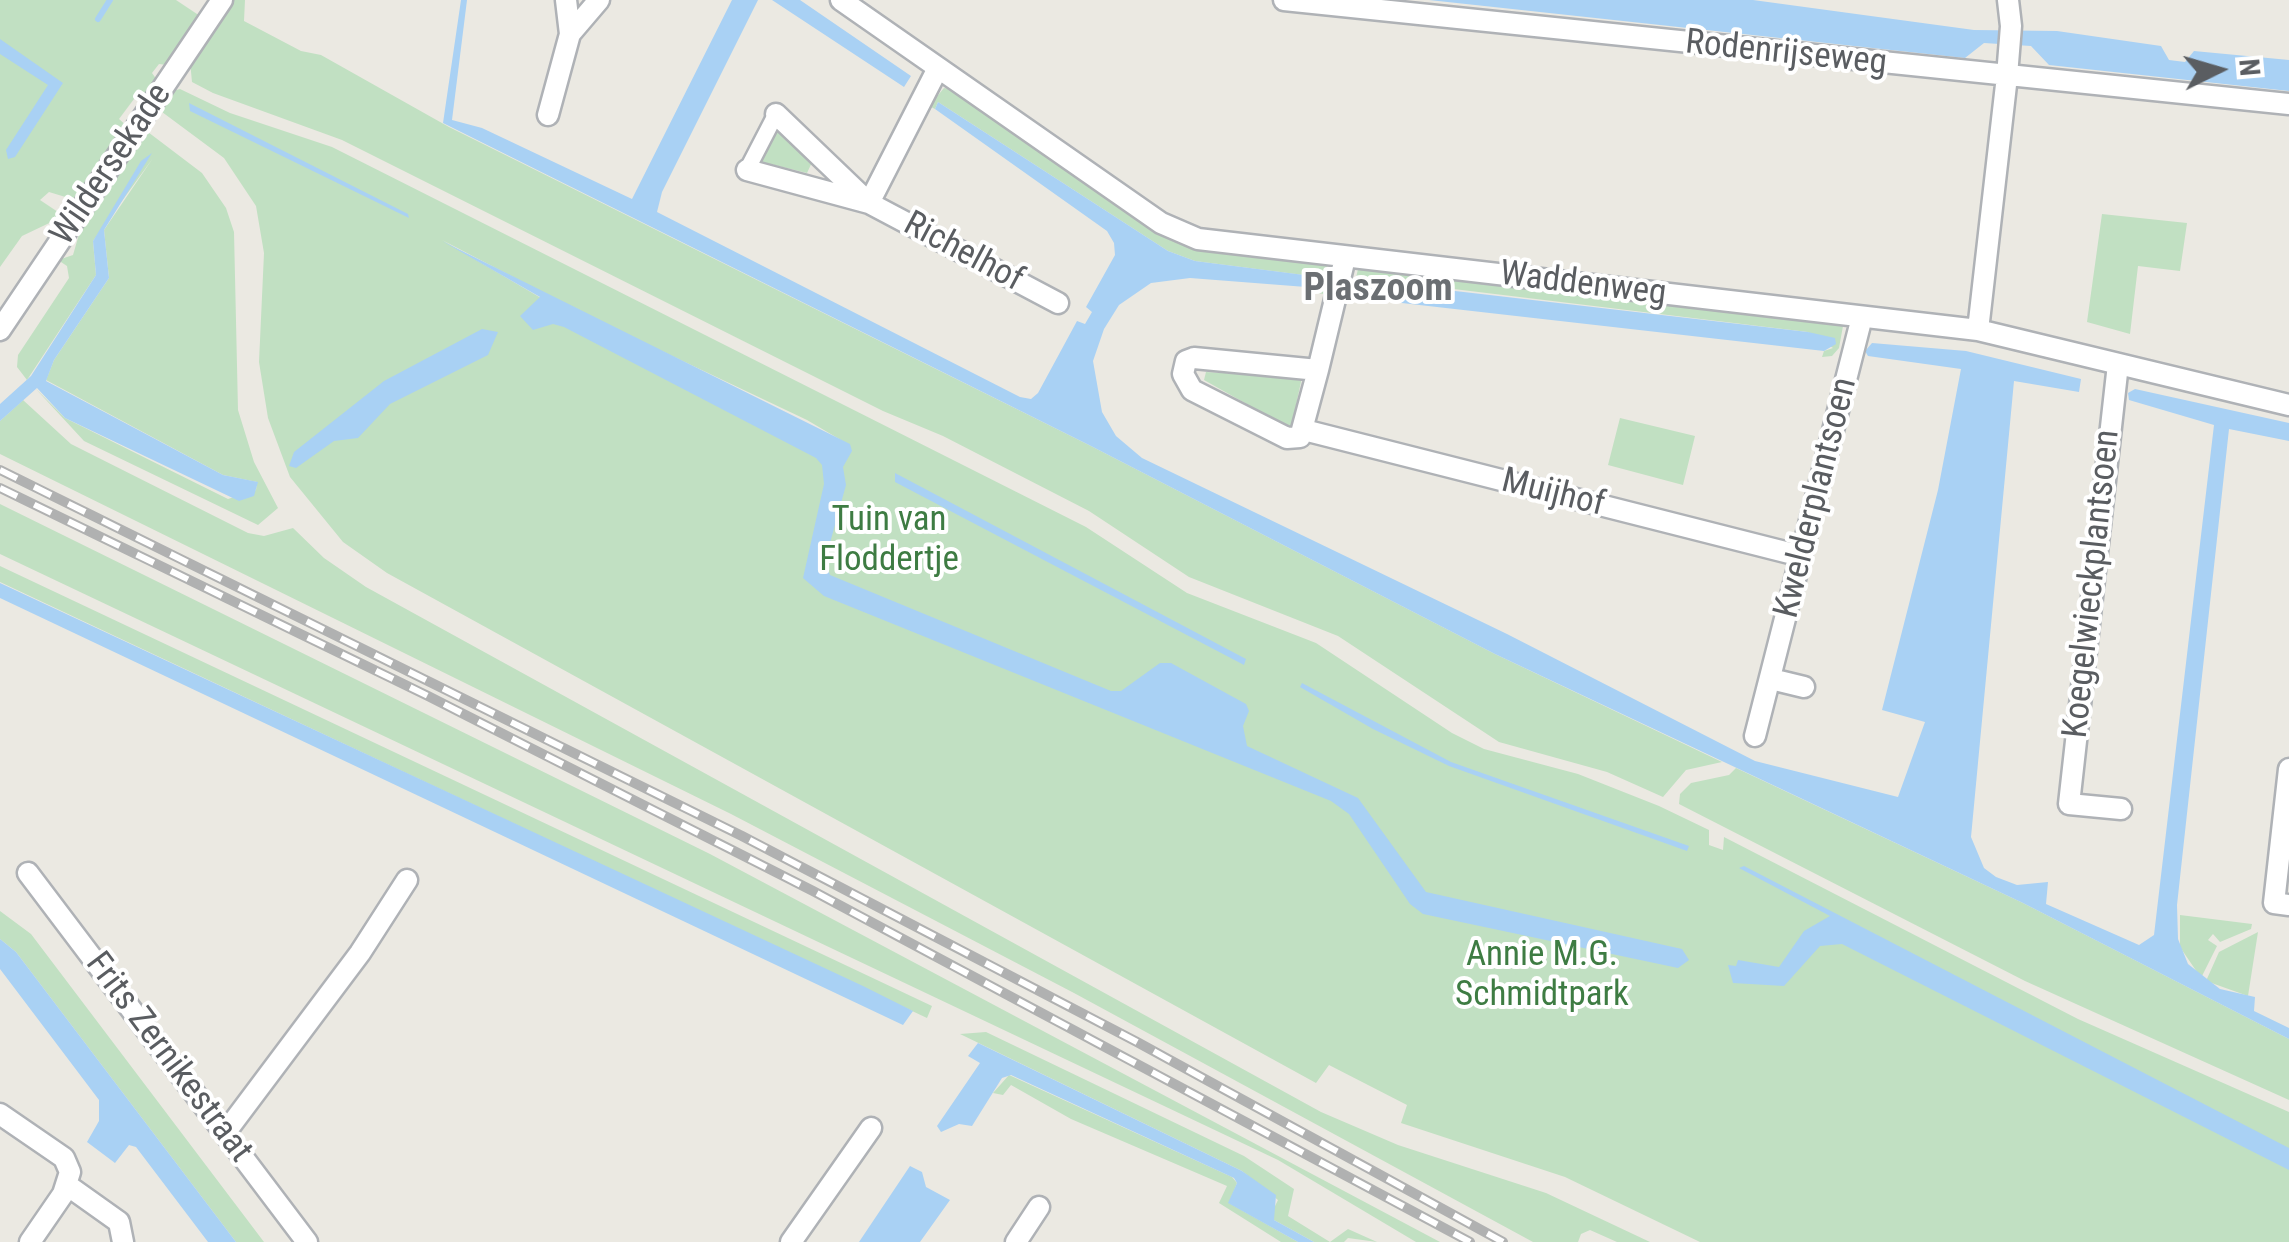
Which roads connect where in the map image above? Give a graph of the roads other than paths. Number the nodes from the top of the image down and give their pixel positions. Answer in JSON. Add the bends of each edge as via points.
{"nodes":[{"id":1,"x":222,"y":0,"type":"edge"},
{"id":2,"x":566,"y":0,"type":"edge"},
{"id":3,"x":599,"y":0,"type":"edge"},
{"id":4,"x":841,"y":0,"type":"edge"},
{"id":5,"x":1284,"y":0,"type":"edge"},
{"id":6,"x":2008,"y":0,"type":"edge"},
{"id":7,"x":570,"y":34,"type":"junction"},
{"id":8,"x":938,"y":68,"type":"junction"},
{"id":9,"x":2007,"y":76,"type":"junction"},
{"id":10,"x":2289,"y":104,"type":"edge"},
{"id":11,"x":776,"y":114,"type":"joint"},
{"id":12,"x":548,"y":115,"type":"dead end"},
{"id":13,"x":747,"y":170,"type":"joint"},
{"id":14,"x":869,"y":204,"type":"junction"},
{"id":15,"x":1345,"y":258,"type":"junction"},
{"id":16,"x":1058,"y":302,"type":"dead end"},
{"id":17,"x":1862,"y":318,"type":"junction"},
{"id":18,"x":0,"y":330,"type":"edge"},
{"id":19,"x":1978,"y":330,"type":"junction"},
{"id":20,"x":2118,"y":364,"type":"junction"},
{"id":21,"x":1318,"y":370,"type":"junction"},
{"id":22,"x":2289,"y":404,"type":"edge"},
{"id":23,"x":1304,"y":430,"type":"junction"},
{"id":24,"x":1802,"y":556,"type":"junction"},
{"id":25,"x":1771,"y":679,"type":"junction"},
{"id":26,"x":1804,"y":687,"type":"dead end"},
{"id":27,"x":1755,"y":736,"type":"dead end"},
{"id":28,"x":2289,"y":769,"type":"edge"},
{"id":29,"x":2121,"y":809,"type":"dead end"},
{"id":30,"x":28,"y":873,"type":"dead end"},
{"id":31,"x":407,"y":880,"type":"dead end"},
{"id":32,"x":2289,"y":905,"type":"edge"},
{"id":33,"x":0,"y":1114,"type":"edge"},
{"id":34,"x":871,"y":1128,"type":"dead end"},
{"id":35,"x":224,"y":1133,"type":"junction"},
{"id":36,"x":67,"y":1185,"type":"junction"},
{"id":37,"x":1039,"y":1207,"type":"dead end"},
{"id":38,"x":30,"y":1242,"type":"edge"},
{"id":39,"x":123,"y":1242,"type":"edge"},
{"id":40,"x":307,"y":1242,"type":"edge"},
{"id":41,"x":791,"y":1242,"type":"edge"},
{"id":42,"x":1016,"y":1242,"type":"edge"}],
"edges":[{"from":1,"to":18,"type":"street","name":"Wildersekade"},
{"from":2,"to":7,"type":"street"},
{"from":3,"to":7,"type":"street"},
{"from":4,"to":8,"type":"street","name":"Waddenweg"},
{"from":5,"to":9,"type":"street","name":"Rodenrijseweg"},
{"from":6,"to":9,"type":"street"},
{"from":7,"to":12,"type":"street"},
{"from":8,"to":14,"type":"street","name":"Richelhof"},
{"from":8,"to":15,"type":"street","name":"Waddenweg","via":[[1177,230],[1198,239]]},
{"from":9,"to":10,"type":"street","name":"Rodenrijseweg"},
{"from":9,"to":19,"type":"street"},
{"from":11,"to":13,"type":"street","name":"Richelhof"},
{"from":11,"to":14,"type":"street","name":"Richelhof"},
{"from":13,"to":14,"type":"street","name":"Richelhof"},
{"from":14,"to":16,"type":"street","name":"Richelhof"},
{"from":15,"to":17,"type":"street","name":"Waddenweg"},
{"from":15,"to":21,"type":"street"},
{"from":17,"to":19,"type":"street","name":"Waddenweg"},
{"from":17,"to":24,"type":"street","name":"Kwelderplantsoen"},
{"from":19,"to":20,"type":"street","name":"Waddenweg"},
{"from":20,"to":22,"type":"street","name":"Waddenweg"},
{"from":20,"to":29,"type":"street","name":"Koegelwieckplantsoen","via":[[2069,804]]},
{"from":21,"to":23,"type":"street"},
{"from":21,"to":23,"type":"street","name":"Muijhof","via":[[1194,358],[1184,367],[1184,383],[1192,390],[1287,438]]},
{"from":23,"to":24,"type":"street","name":"Muijhof"},
{"from":24,"to":25,"type":"street","name":"Kwelderplantsoen"},
{"from":25,"to":26,"type":"street"},
{"from":25,"to":27,"type":"street","name":"Kwelderplantsoen"},
{"from":28,"to":32,"type":"street","via":[[2274,903]]},
{"from":30,"to":35,"type":"street","name":"Frits Zernikestraat"},
{"from":31,"to":35,"type":"street"},
{"from":33,"to":36,"type":"street","via":[[64,1158]]},
{"from":34,"to":41,"type":"street"},
{"from":35,"to":40,"type":"street","name":"Frits Zernikestraat"},
{"from":36,"to":38,"type":"street"},
{"from":36,"to":39,"type":"street","via":[[118,1222]]},
{"from":37,"to":42,"type":"street"}]}
